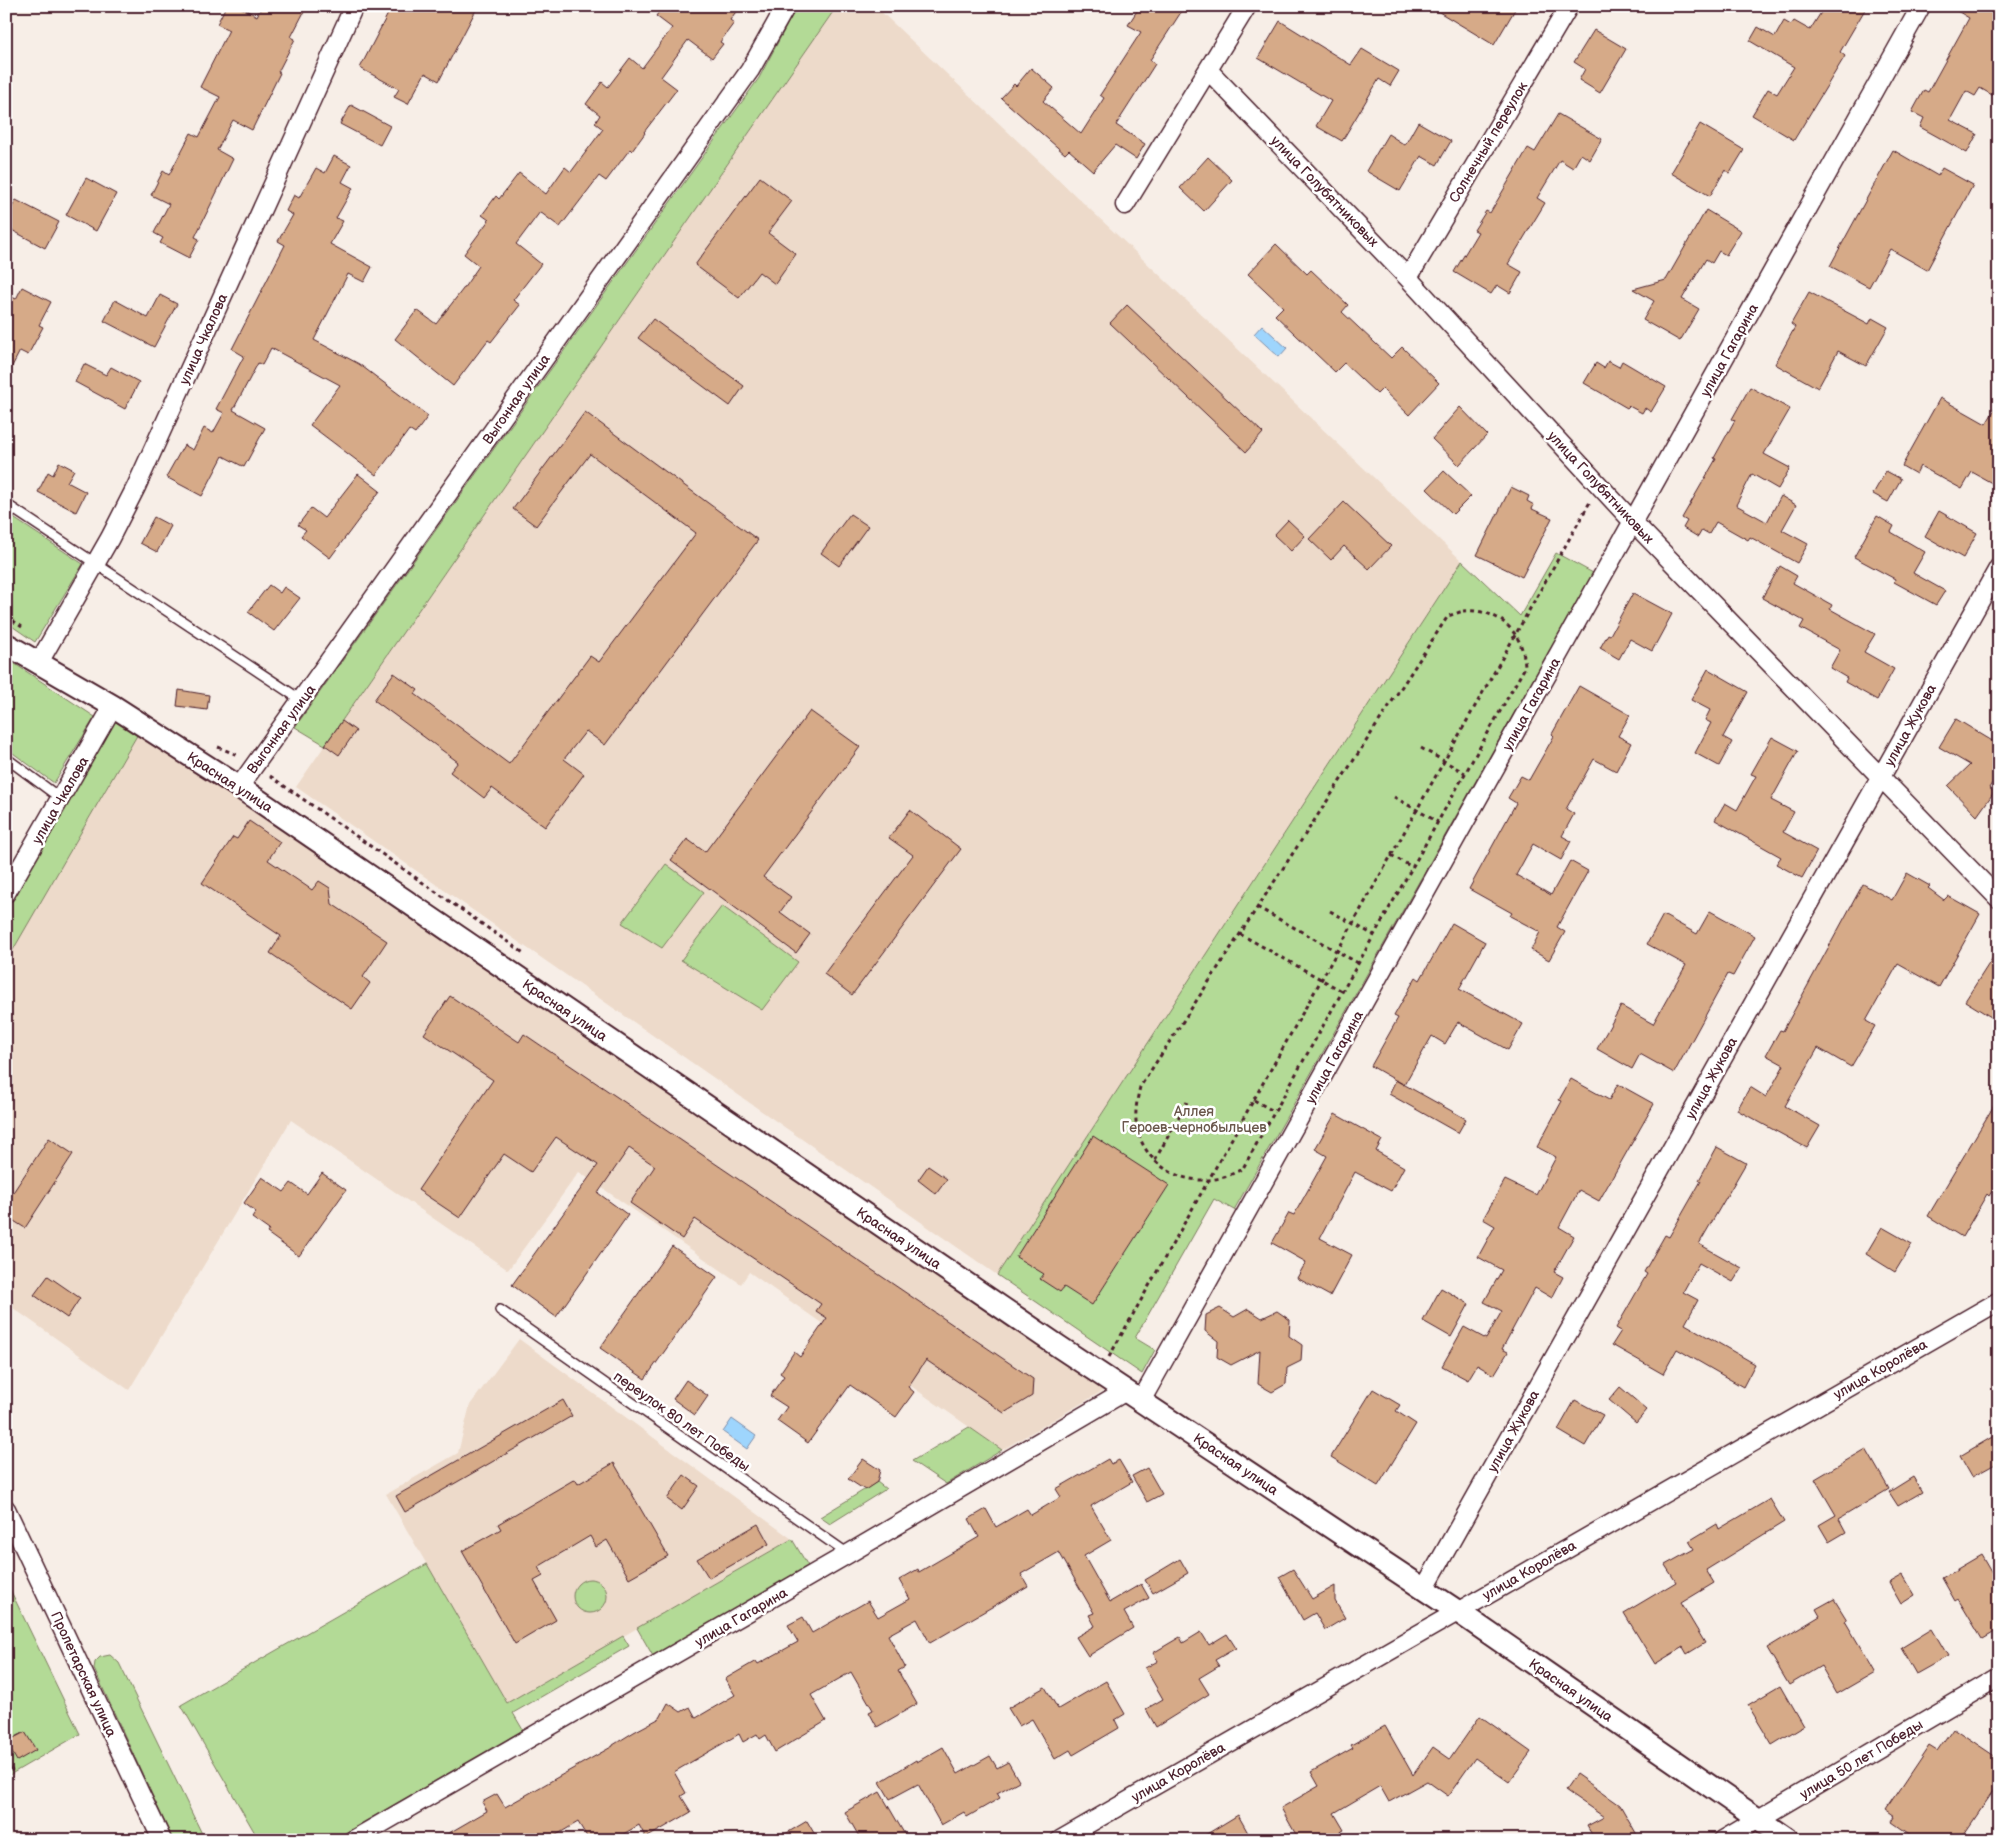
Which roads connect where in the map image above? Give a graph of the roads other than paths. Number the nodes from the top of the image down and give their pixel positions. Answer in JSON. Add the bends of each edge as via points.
{"nodes":[{"id":1,"x":354,"y":6,"type":"edge"},
{"id":2,"x":786,"y":6,"type":"edge"},
{"id":3,"x":1247,"y":6,"type":"edge"},
{"id":4,"x":1568,"y":6,"type":"edge"},
{"id":5,"x":1922,"y":6,"type":"edge"},
{"id":6,"x":1209,"y":71,"type":"junction"},
{"id":7,"x":1125,"y":205,"type":"dead end"},
{"id":8,"x":1408,"y":278,"type":"junction"},
{"id":9,"x":6,"y":504,"type":"edge"},
{"id":10,"x":1633,"y":522,"type":"junction"},
{"id":11,"x":96,"y":564,"type":"junction"},
{"id":12,"x":1999,"y":567,"type":"edge"},
{"id":13,"x":6,"y":644,"type":"edge"},
{"id":14,"x":38,"y":664,"type":"junction"},
{"id":15,"x":301,"y":700,"type":"junction"},
{"id":16,"x":113,"y":706,"type":"junction"},
{"id":17,"x":6,"y":758,"type":"edge"},
{"id":18,"x":1880,"y":778,"type":"junction"},
{"id":19,"x":239,"y":787,"type":"junction"},
{"id":20,"x":60,"y":798,"type":"junction"},
{"id":21,"x":6,"y":893,"type":"edge"},
{"id":22,"x":1999,"y":898,"type":"edge"},
{"id":23,"x":1999,"y":1301,"type":"edge"},
{"id":24,"x":500,"y":1310,"type":"dead end"},
{"id":25,"x":1134,"y":1396,"type":"junction"},
{"id":26,"x":6,"y":1509,"type":"edge"},
{"id":27,"x":848,"y":1554,"type":"junction"},
{"id":28,"x":1424,"y":1589,"type":"junction"},
{"id":29,"x":1458,"y":1611,"type":"junction"},
{"id":30,"x":1999,"y":1678,"type":"edge"},
{"id":31,"x":1758,"y":1820,"type":"junction"},
{"id":32,"x":162,"y":1840,"type":"edge"},
{"id":33,"x":353,"y":1840,"type":"edge"},
{"id":34,"x":1060,"y":1840,"type":"edge"},
{"id":35,"x":1723,"y":1840,"type":"edge"},
{"id":36,"x":1788,"y":1840,"type":"edge"}],
"edges":[{"from":1,"to":11,"type":"street","name":"улица Чкалова","via":[[136,487]]},
{"from":2,"to":15,"type":"street","name":"Выгонная улица","via":[[750,70]]},
{"from":3,"to":6,"type":"street"},
{"from":4,"to":8,"type":"street","name":"Солнечный переулок"},
{"from":5,"to":10,"type":"street","name":"улица Гагарина"},
{"from":6,"to":7,"type":"street"},
{"from":6,"to":8,"type":"street","name":"улица Голубятниковых"},
{"from":8,"to":10,"type":"street","name":"улица Голубятниковых"},
{"from":9,"to":11,"type":"lane"},
{"from":10,"to":18,"type":"street","name":"улица Голубятниковых"},
{"from":10,"to":25,"type":"street","name":"улица Гагарина"},
{"from":11,"to":14,"type":"street","name":"улица Чкалова"},
{"from":11,"to":15,"type":"lane"},
{"from":12,"to":18,"type":"street","name":"улица Жукова"},
{"from":13,"to":14,"type":"street","name":"Красная улица"},
{"from":14,"to":16,"type":"street","name":"Красная улица"},
{"from":15,"to":19,"type":"street","name":"Выгонная улица"},
{"from":16,"to":19,"type":"street","name":"Красная улица"},
{"from":16,"to":20,"type":"street","name":"улица Чкалова"},
{"from":17,"to":20,"type":"lane"},
{"from":18,"to":22,"type":"street","name":"улица Голубятниковых"},
{"from":18,"to":28,"type":"street","name":"улица Жукова"},
{"from":19,"to":25,"type":"street","name":"Красная улица"},
{"from":20,"to":21,"type":"street","name":"улица Чкалова"},
{"from":23,"to":29,"type":"street","name":"улица Королёва"},
{"from":24,"to":27,"type":"lane","name":"переулок 80 лет Победы"},
{"from":25,"to":27,"type":"street","name":"улица Гагарина"},
{"from":25,"to":28,"type":"street","name":"Красная улица"},
{"from":26,"to":32,"type":"street","name":"Пролетарская улица"},
{"from":27,"to":33,"type":"street","name":"улица Гагарина"},
{"from":28,"to":29,"type":"street","name":"Красная улица"},
{"from":29,"to":31,"type":"street","name":"Красная улица"},
{"from":29,"to":34,"type":"street","name":"улица Королёва"},
{"from":30,"to":31,"type":"street","name":"улица 50 лет Победы"},
{"from":31,"to":35,"type":"street","name":"улица 50 лет Победы"},
{"from":31,"to":36,"type":"street","name":"Красная улица"}]}
